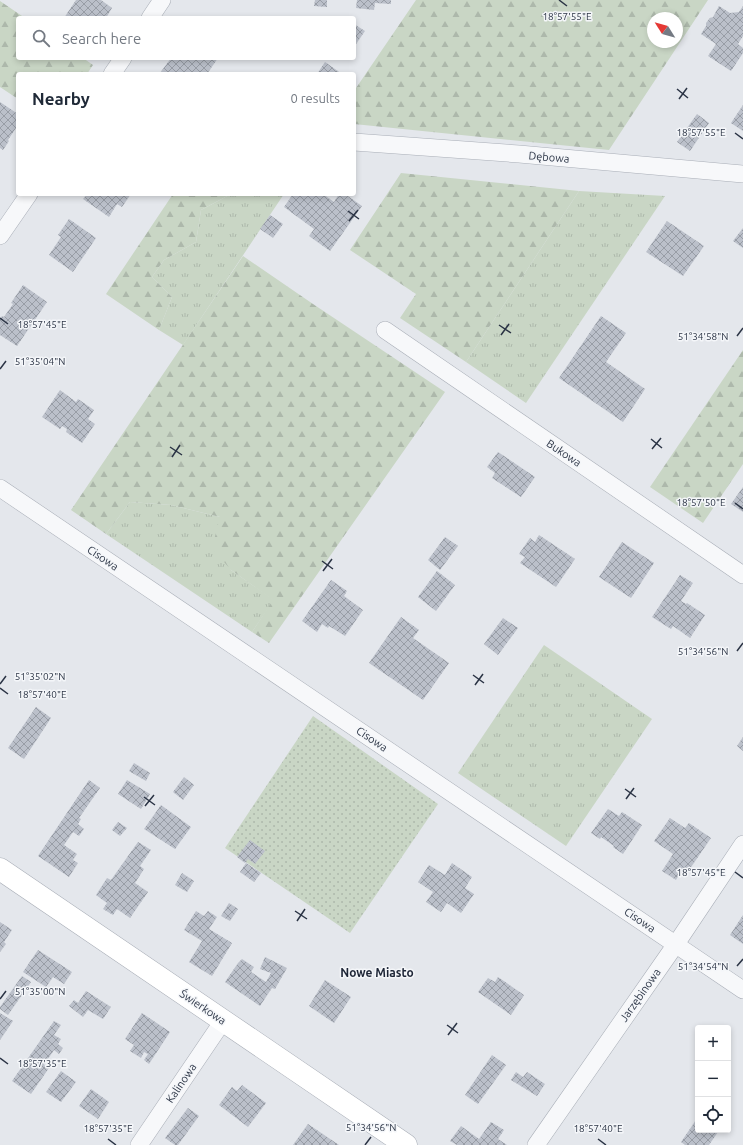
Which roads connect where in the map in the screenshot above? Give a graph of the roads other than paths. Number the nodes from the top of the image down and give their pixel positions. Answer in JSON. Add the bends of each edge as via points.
{"nodes":[{"id":1,"x":162,"y":0,"type":"edge"},
{"id":2,"x":151,"y":16,"type":"edge"},
{"id":3,"x":122,"y":60,"type":"edge"},
{"id":4,"x":113,"y":72,"type":"edge"},
{"id":5,"x":356,"y":142,"type":"edge"},
{"id":6,"x":743,"y":174,"type":"edge"},
{"id":7,"x":28,"y":196,"type":"edge"},
{"id":8,"x":0,"y":236,"type":"edge"},
{"id":9,"x":385,"y":330,"type":"dead end"},
{"id":10,"x":0,"y":488,"type":"edge"},
{"id":11,"x":743,"y":575,"type":"edge"},
{"id":12,"x":743,"y":844,"type":"edge"},
{"id":13,"x":0,"y":869,"type":"edge"},
{"id":14,"x":676,"y":944,"type":"junction"},
{"id":15,"x":743,"y":990,"type":"edge"},
{"id":16,"x":223,"y":1021,"type":"junction"},
{"id":17,"x":139,"y":1145,"type":"edge"},
{"id":18,"x":406,"y":1145,"type":"edge"},
{"id":19,"x":536,"y":1145,"type":"edge"}],
"edges":[{"from":1,"to":2,"type":"street"},
{"from":3,"to":4,"type":"street"},
{"from":5,"to":6,"type":"street","name":"Dębowa"},
{"from":7,"to":8,"type":"street"},
{"from":9,"to":11,"type":"street","name":"Bukowa"},
{"from":10,"to":14,"type":"street","name":"Cisowa"},
{"from":12,"to":14,"type":"street","name":"Jarzębinowa"},
{"from":13,"to":16,"type":"street","name":"Świerkowa"},
{"from":14,"to":15,"type":"street","name":"Cisowa"},
{"from":14,"to":19,"type":"street","name":"Jarzębinowa"},
{"from":16,"to":17,"type":"street","name":"Kalinowa"},
{"from":16,"to":18,"type":"street","name":"Świerkowa"}]}
